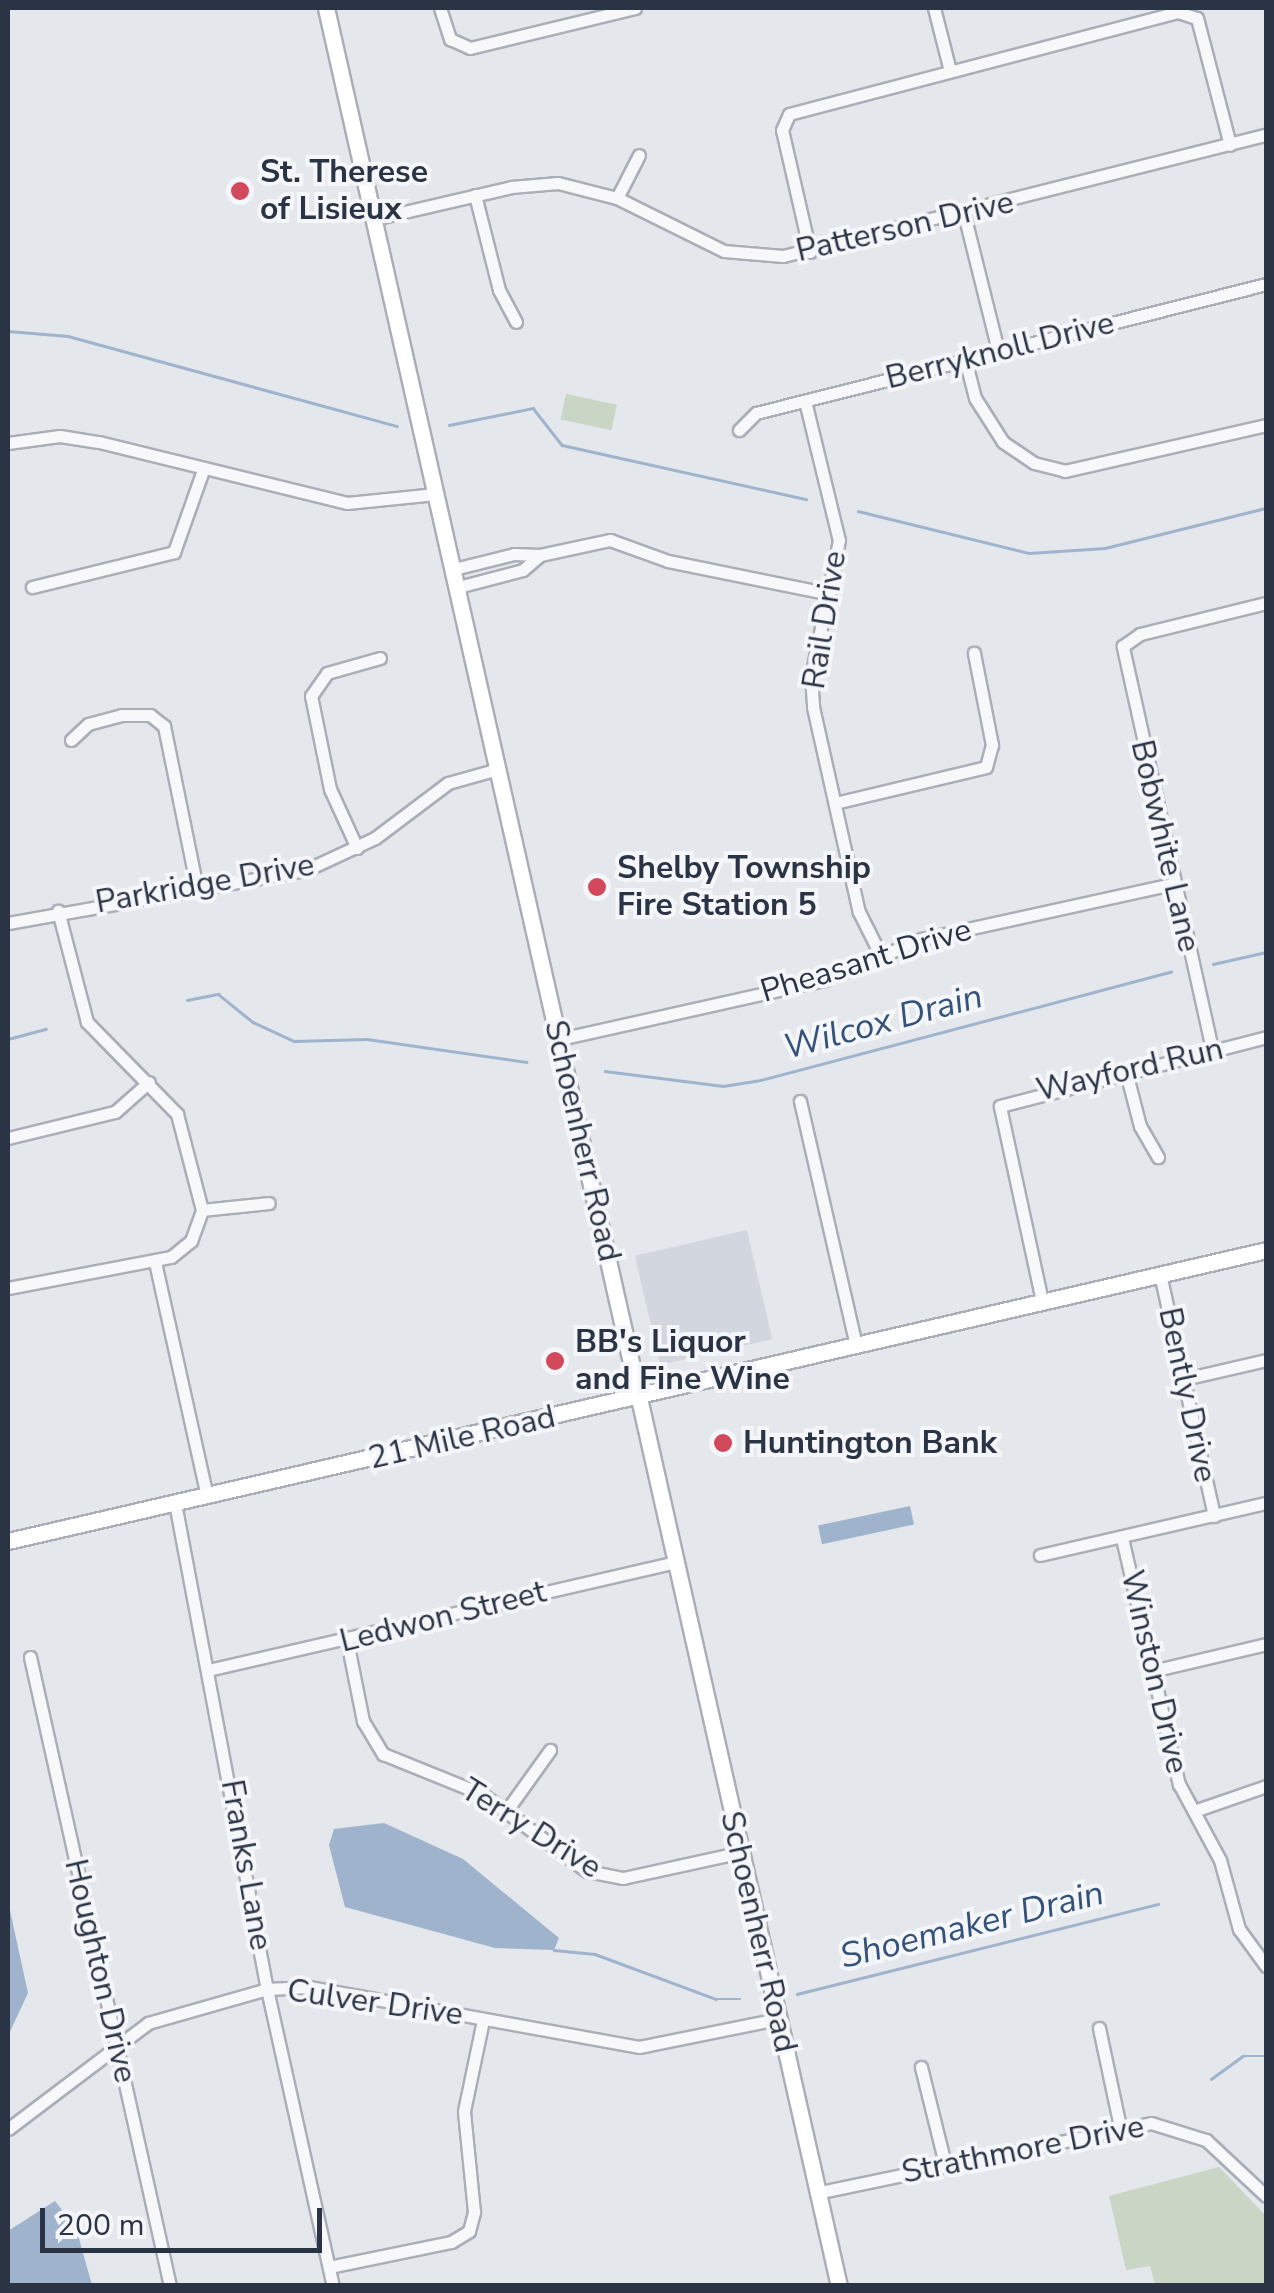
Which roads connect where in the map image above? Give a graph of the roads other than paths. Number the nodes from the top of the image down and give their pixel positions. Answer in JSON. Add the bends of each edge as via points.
{"nodes":[{"id":1,"x":326,"y":8,"type":"edge"},
{"id":2,"x":440,"y":8,"type":"edge"},
{"id":3,"x":635,"y":8,"type":"edge"},
{"id":4,"x":934,"y":8,"type":"edge"},
{"id":5,"x":950,"y":71,"type":"junction"},
{"id":6,"x":1266,"y":135,"type":"edge"},
{"id":7,"x":1230,"y":145,"type":"junction"},
{"id":8,"x":638,"y":155,"type":"dead end"},
{"id":9,"x":474,"y":195,"type":"junction"},
{"id":10,"x":617,"y":198,"type":"junction"},
{"id":11,"x":964,"y":214,"type":"junction"},
{"id":12,"x":374,"y":220,"type":"junction"},
{"id":13,"x":810,"y":252,"type":"junction"},
{"id":14,"x":1266,"y":284,"type":"edge"},
{"id":15,"x":516,"y":322,"type":"dead end"},
{"id":16,"x":998,"y":350,"type":"junction"},
{"id":17,"x":966,"y":359,"type":"junction"},
{"id":18,"x":805,"y":401,"type":"junction"},
{"id":19,"x":1266,"y":425,"type":"edge"},
{"id":20,"x":739,"y":430,"type":"dead end"},
{"id":21,"x":8,"y":443,"type":"edge"},
{"id":22,"x":203,"y":470,"type":"junction"},
{"id":23,"x":436,"y":494,"type":"junction"},
{"id":24,"x":540,"y":555,"type":"junction"},
{"id":25,"x":454,"y":569,"type":"junction"},
{"id":26,"x":32,"y":587,"type":"dead end"},
{"id":27,"x":458,"y":587,"type":"junction"},
{"id":28,"x":830,"y":594,"type":"junction"},
{"id":29,"x":1266,"y":603,"type":"edge"},
{"id":30,"x":974,"y":654,"type":"dead end"},
{"id":31,"x":380,"y":658,"type":"dead end"},
{"id":32,"x":72,"y":740,"type":"dead end"},
{"id":33,"x":498,"y":769,"type":"junction"},
{"id":34,"x":835,"y":803,"type":"junction"},
{"id":35,"x":357,"y":848,"type":"junction"},
{"id":36,"x":1173,"y":884,"type":"junction"},
{"id":37,"x":197,"y":888,"type":"junction"},
{"id":38,"x":58,"y":911,"type":"junction"},
{"id":39,"x":8,"y":923,"type":"edge"},
{"id":40,"x":880,"y":954,"type":"junction"},
{"id":41,"x":1266,"y":1038,"type":"edge"},
{"id":42,"x":560,"y":1040,"type":"junction"},
{"id":43,"x":1212,"y":1049,"type":"junction"},
{"id":44,"x":1126,"y":1072,"type":"junction"},
{"id":45,"x":149,"y":1082,"type":"junction"},
{"id":46,"x":800,"y":1101,"type":"dead end"},
{"id":47,"x":8,"y":1138,"type":"edge"},
{"id":48,"x":1158,"y":1157,"type":"dead end"},
{"id":49,"x":269,"y":1204,"type":"dead end"},
{"id":50,"x":202,"y":1210,"type":"junction"},
{"id":51,"x":1266,"y":1250,"type":"edge"},
{"id":52,"x":155,"y":1262,"type":"junction"},
{"id":53,"x":1160,"y":1274,"type":"junction"},
{"id":54,"x":8,"y":1288,"type":"edge"},
{"id":55,"x":1042,"y":1301,"type":"junction"},
{"id":56,"x":856,"y":1346,"type":"junction"},
{"id":57,"x":1266,"y":1360,"type":"edge"},
{"id":58,"x":1184,"y":1379,"type":"junction"},
{"id":59,"x":640,"y":1398,"type":"junction"},
{"id":60,"x":207,"y":1496,"type":"junction"},
{"id":61,"x":175,"y":1503,"type":"junction"},
{"id":62,"x":1266,"y":1503,"type":"edge"},
{"id":63,"x":1214,"y":1516,"type":"junction"},
{"id":64,"x":1122,"y":1538,"type":"junction"},
{"id":65,"x":8,"y":1541,"type":"edge"},
{"id":66,"x":1040,"y":1555,"type":"dead end"},
{"id":67,"x":676,"y":1562,"type":"junction"},
{"id":68,"x":347,"y":1641,"type":"junction"},
{"id":69,"x":1266,"y":1644,"type":"edge"},
{"id":70,"x":30,"y":1657,"type":"dead end"},
{"id":71,"x":208,"y":1670,"type":"junction"},
{"id":72,"x":1152,"y":1671,"type":"junction"},
{"id":73,"x":550,"y":1750,"type":"dead end"},
{"id":74,"x":1266,"y":1786,"type":"edge"},
{"id":75,"x":506,"y":1810,"type":"junction"},
{"id":76,"x":1194,"y":1811,"type":"junction"},
{"id":77,"x":741,"y":1852,"type":"junction"},
{"id":78,"x":1266,"y":1966,"type":"edge"},
{"id":79,"x":267,"y":1988,"type":"junction"},
{"id":80,"x":778,"y":2019,"type":"junction"},
{"id":81,"x":483,"y":2020,"type":"junction"},
{"id":82,"x":1099,"y":2028,"type":"dead end"},
{"id":83,"x":117,"y":2046,"type":"junction"},
{"id":84,"x":921,"y":2067,"type":"dead end"},
{"id":85,"x":1120,"y":2127,"type":"junction"},
{"id":86,"x":8,"y":2130,"type":"edge"},
{"id":87,"x":945,"y":2164,"type":"junction"},
{"id":88,"x":816,"y":2194,"type":"junction"},
{"id":89,"x":1266,"y":2196,"type":"edge"},
{"id":90,"x":329,"y":2267,"type":"junction"},
{"id":91,"x":834,"y":2282,"type":"edge"},
{"id":92,"x":170,"y":2286,"type":"edge"},
{"id":93,"x":333,"y":2286,"type":"edge"}],
"edges":[{"from":1,"to":12,"type":"street","name":"Schoenherr Road"},
{"from":2,"to":3,"type":"street","via":[[456,45],[473,48]]},
{"from":4,"to":5,"type":"street"},
{"from":5,"to":7,"type":"street","via":[[1190,13],[1201,28]]},
{"from":5,"to":13,"type":"street","via":[[784,118]]},
{"from":6,"to":7,"type":"street","name":"Patterson Drive"},
{"from":7,"to":11,"type":"street","name":"Patterson Drive"},
{"from":8,"to":10,"type":"street"},
{"from":9,"to":10,"type":"street","name":"Patterson Drive","via":[[548,182]]},
{"from":9,"to":12,"type":"street","name":"Patterson Drive"},
{"from":9,"to":15,"type":"street","via":[[499,290]]},
{"from":10,"to":13,"type":"street","name":"Patterson Drive","via":[[724,251],[763,257]]},
{"from":11,"to":13,"type":"street","name":"Patterson Drive"},
{"from":11,"to":16,"type":"street"},
{"from":12,"to":23,"type":"street","name":"Schoenherr Road"},
{"from":14,"to":16,"type":"street","name":"Berryknoll Drive"},
{"from":16,"to":17,"type":"street","name":"Berryknoll Drive"},
{"from":17,"to":18,"type":"street","name":"Berryknoll Drive"},
{"from":17,"to":19,"type":"street","via":[[975,398],[1002,442],[1034,463],[1065,471]]},
{"from":18,"to":20,"type":"street","name":"Berryknoll Drive","via":[[756,413]]},
{"from":18,"to":28,"type":"street","name":"Rail Drive","via":[[837,528]]},
{"from":21,"to":22,"type":"street","via":[[72,438]]},
{"from":22,"to":23,"type":"street","via":[[347,504]]},
{"from":22,"to":26,"type":"street","via":[[174,552]]},
{"from":23,"to":25,"type":"street","name":"Schoenherr Road"},
{"from":24,"to":25,"type":"street","via":[[514,554]]},
{"from":24,"to":27,"type":"street","via":[[523,570]]},
{"from":24,"to":28,"type":"street","via":[[610,540],[668,561]]},
{"from":25,"to":27,"type":"street","name":"Schoenherr Road"},
{"from":27,"to":33,"type":"street","name":"Schoenherr Road"},
{"from":28,"to":34,"type":"street","name":"Rail Drive","via":[[810,690]]},
{"from":29,"to":36,"type":"street","name":"Bobwhite Lane","via":[[1124,642]]},
{"from":30,"to":34,"type":"street","via":[[990,763],[978,772]]},
{"from":31,"to":35,"type":"street","via":[[327,673],[311,696],[330,789]]},
{"from":32,"to":37,"type":"street","via":[[88,724],[120,715],[150,715],[164,726]]},
{"from":33,"to":35,"type":"street","name":"Parkridge Drive","via":[[441,787]]},
{"from":33,"to":42,"type":"street","name":"Schoenherr Road"},
{"from":34,"to":40,"type":"street","name":"Rail Drive","via":[[859,912]]},
{"from":35,"to":37,"type":"street","name":"Parkridge Drive","via":[[306,870]]},
{"from":36,"to":40,"type":"street","name":"Pheasant Drive"},
{"from":36,"to":43,"type":"street","name":"Bobwhite Lane"},
{"from":37,"to":38,"type":"street","name":"Parkridge Drive"},
{"from":38,"to":39,"type":"street","name":"Parkridge Drive"},
{"from":38,"to":45,"type":"street","via":[[87,1022],[113,1055]]},
{"from":40,"to":42,"type":"street","name":"Pheasant Drive","via":[[822,980]]},
{"from":41,"to":43,"type":"street","name":"Wayford Run"},
{"from":42,"to":59,"type":"street","name":"Schoenherr Road"},
{"from":43,"to":44,"type":"street","name":"Wayford Run"},
{"from":44,"to":48,"type":"street","via":[[1140,1126]]},
{"from":44,"to":55,"type":"street","name":"Wayford Run","via":[[1006,1100],[998,1114]]},
{"from":45,"to":47,"type":"street","via":[[114,1112]]},
{"from":45,"to":50,"type":"street","via":[[181,1124]]},
{"from":46,"to":56,"type":"street"},
{"from":49,"to":50,"type":"street"},
{"from":50,"to":52,"type":"street","via":[[192,1242]]},
{"from":51,"to":53,"type":"street","name":"21 Mile Road"},
{"from":52,"to":54,"type":"street"},
{"from":52,"to":60,"type":"street"},
{"from":53,"to":55,"type":"street","name":"21 Mile Road"},
{"from":53,"to":58,"type":"street","name":"Bently Drive"},
{"from":55,"to":56,"type":"street","name":"21 Mile Road"},
{"from":56,"to":59,"type":"street","name":"21 Mile Road"},
{"from":57,"to":58,"type":"street"},
{"from":58,"to":63,"type":"street","name":"Bently Drive"},
{"from":59,"to":60,"type":"street","name":"21 Mile Road"},
{"from":59,"to":67,"type":"street","name":"Schoenherr Road"},
{"from":60,"to":61,"type":"street","name":"21 Mile Road"},
{"from":61,"to":65,"type":"street","name":"21 Mile Road"},
{"from":61,"to":71,"type":"street","name":"Franks Lane"},
{"from":62,"to":63,"type":"street"},
{"from":63,"to":64,"type":"street"},
{"from":64,"to":66,"type":"street"},
{"from":64,"to":72,"type":"street","name":"Winston Drive"},
{"from":67,"to":68,"type":"street","name":"Ledwon Street"},
{"from":67,"to":77,"type":"street","name":"Schoenherr Road"},
{"from":68,"to":71,"type":"street","name":"Ledwon Street"},
{"from":68,"to":75,"type":"street","name":"Terry Drive","via":[[374,1746]]},
{"from":69,"to":72,"type":"street"},
{"from":70,"to":83,"type":"street","name":"Houghton Drive"},
{"from":71,"to":79,"type":"street","name":"Franks Lane"},
{"from":72,"to":76,"type":"street","name":"Winston Drive","via":[[1173,1766]]},
{"from":73,"to":75,"type":"street"},
{"from":74,"to":76,"type":"street"},
{"from":75,"to":77,"type":"street","name":"Terry Drive","via":[[577,1865],[606,1878]]},
{"from":76,"to":78,"type":"street","name":"Winston Drive","via":[[1220,1860],[1239,1929]]},
{"from":77,"to":80,"type":"street","name":"Schoenherr Road"},
{"from":79,"to":81,"type":"street","name":"Culver Drive","via":[[309,1987]]},
{"from":79,"to":83,"type":"street","name":"Culver Drive","via":[[158,2018]]},
{"from":79,"to":90,"type":"street","name":"Franks Lane"},
{"from":80,"to":81,"type":"street","name":"Culver Drive","via":[[639,2046]]},
{"from":80,"to":88,"type":"street","name":"Schoenherr Road"},
{"from":81,"to":90,"type":"street","via":[[464,2111],[470,2231],[451,2242]]},
{"from":82,"to":85,"type":"street"},
{"from":83,"to":86,"type":"street","name":"Culver Drive"},
{"from":83,"to":92,"type":"street","name":"Houghton Drive"},
{"from":84,"to":87,"type":"street"},
{"from":85,"to":87,"type":"street","name":"Strathmore Drive"},
{"from":85,"to":89,"type":"street","name":"Strathmore Drive","via":[[1186,2129],[1218,2148]]},
{"from":87,"to":88,"type":"street","name":"Strathmore Drive"},
{"from":88,"to":91,"type":"street","name":"Schoenherr Road"},
{"from":90,"to":93,"type":"street","name":"Franks Lane"}]}
